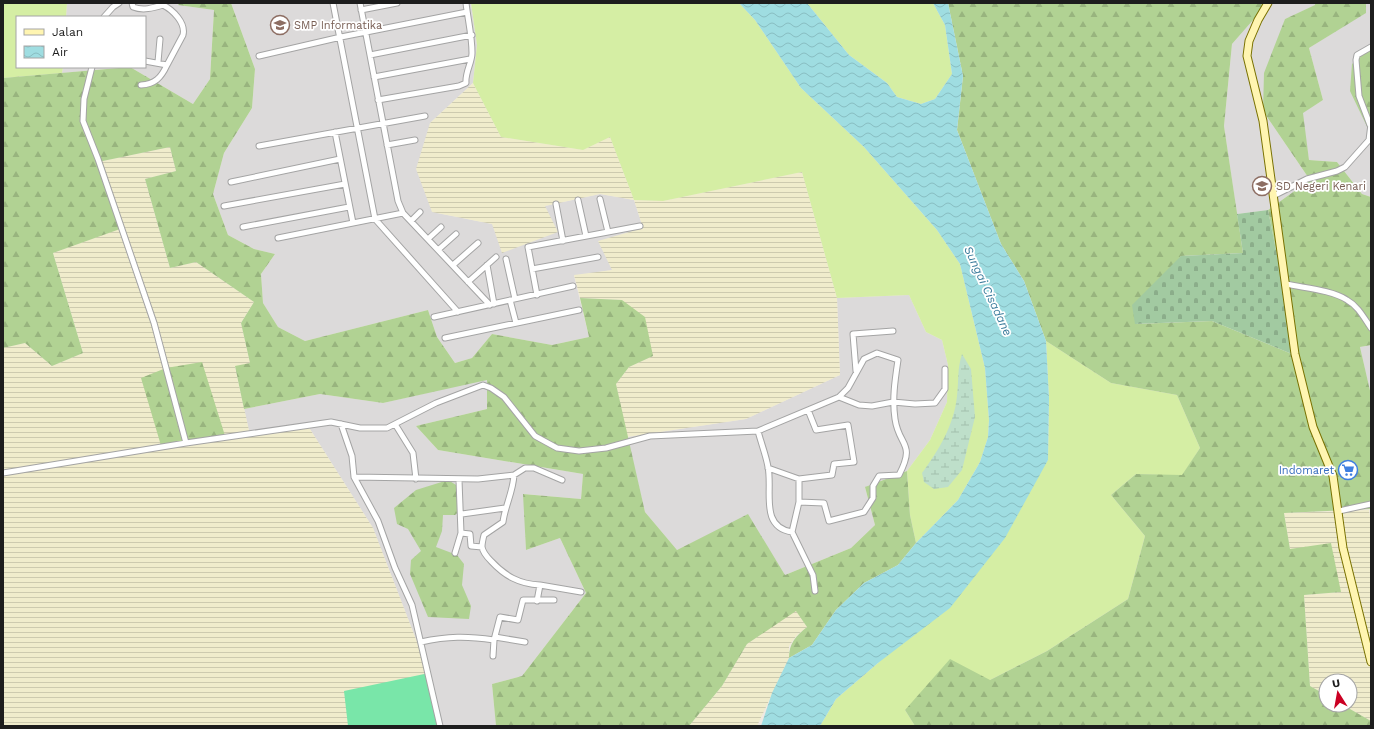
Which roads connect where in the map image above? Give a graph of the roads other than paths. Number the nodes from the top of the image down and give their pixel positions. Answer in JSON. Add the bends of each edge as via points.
{"nodes":[{"id":1,"x":119,"y":3,"type":"edge"},
{"id":2,"x":132,"y":3,"type":"edge"},
{"id":3,"x":333,"y":3,"type":"edge"},
{"id":4,"x":360,"y":3,"type":"edge"},
{"id":5,"x":397,"y":3,"type":"edge"},
{"id":6,"x":466,"y":3,"type":"edge"},
{"id":7,"x":1268,"y":3,"type":"edge"},
{"id":8,"x":361,"y":10,"type":"junction"},
{"id":9,"x":467,"y":12,"type":"junction"},
{"id":10,"x":105,"y":16,"type":"edge"},
{"id":11,"x":365,"y":32,"type":"junction"},
{"id":12,"x":472,"y":35,"type":"junction"},
{"id":13,"x":341,"y":37,"type":"junction"},
{"id":14,"x":160,"y":39,"type":"dead end"},
{"id":15,"x":1371,"y":47,"type":"edge"},
{"id":16,"x":370,"y":55,"type":"junction"},
{"id":17,"x":259,"y":56,"type":"dead end"},
{"id":18,"x":470,"y":59,"type":"junction"},
{"id":19,"x":146,"y":61,"type":"edge"},
{"id":20,"x":158,"y":62,"type":"junction"},
{"id":21,"x":167,"y":65,"type":"junction"},
{"id":22,"x":92,"y":68,"type":"edge"},
{"id":23,"x":374,"y":77,"type":"junction"},
{"id":24,"x":141,"y":85,"type":"dead end"},
{"id":25,"x":378,"y":100,"type":"junction"},
{"id":26,"x":425,"y":116,"type":"dead end"},
{"id":27,"x":383,"y":124,"type":"junction"},
{"id":28,"x":1370,"y":125,"type":"edge"},
{"id":29,"x":357,"y":128,"type":"junction"},
{"id":30,"x":335,"y":132,"type":"junction"},
{"id":31,"x":415,"y":140,"type":"dead end"},
{"id":32,"x":387,"y":145,"type":"junction"},
{"id":33,"x":259,"y":146,"type":"dead end"},
{"id":34,"x":340,"y":159,"type":"junction"},
{"id":35,"x":231,"y":182,"type":"dead end"},
{"id":36,"x":345,"y":184,"type":"junction"},
{"id":37,"x":1273,"y":196,"type":"junction"},
{"id":38,"x":600,"y":199,"type":"dead end"},
{"id":39,"x":578,"y":200,"type":"dead end"},
{"id":40,"x":556,"y":204,"type":"dead end"},
{"id":41,"x":224,"y":206,"type":"dead end"},
{"id":42,"x":349,"y":207,"type":"junction"},
{"id":43,"x":420,"y":212,"type":"dead end"},
{"id":44,"x":403,"y":213,"type":"junction"},
{"id":45,"x":375,"y":219,"type":"junction"},
{"id":46,"x":411,"y":221,"type":"junction"},
{"id":47,"x":353,"y":223,"type":"junction"},
{"id":48,"x":640,"y":226,"type":"dead end"},
{"id":49,"x":243,"y":227,"type":"dead end"},
{"id":50,"x":441,"y":227,"type":"dead end"},
{"id":51,"x":608,"y":232,"type":"junction"},
{"id":52,"x":456,"y":234,"type":"dead end"},
{"id":53,"x":586,"y":236,"type":"junction"},
{"id":54,"x":278,"y":238,"type":"dead end"},
{"id":55,"x":428,"y":239,"type":"junction"},
{"id":56,"x":563,"y":240,"type":"junction"},
{"id":57,"x":478,"y":243,"type":"dead end"},
{"id":58,"x":438,"y":250,"type":"junction"},
{"id":59,"x":496,"y":256,"type":"dead end"},
{"id":60,"x":598,"y":257,"type":"dead end"},
{"id":61,"x":506,"y":259,"type":"dead end"},
{"id":62,"x":453,"y":265,"type":"junction"},
{"id":63,"x":488,"y":265,"type":"junction"},
{"id":64,"x":532,"y":269,"type":"junction"},
{"id":65,"x":468,"y":282,"type":"junction"},
{"id":66,"x":1286,"y":284,"type":"junction"},
{"id":67,"x":573,"y":286,"type":"dead end"},
{"id":68,"x":537,"y":294,"type":"junction"},
{"id":69,"x":513,"y":300,"type":"junction"},
{"id":70,"x":492,"y":305,"type":"junction"},
{"id":71,"x":579,"y":310,"type":"dead end"},
{"id":72,"x":458,"y":312,"type":"junction"},
{"id":73,"x":434,"y":317,"type":"dead end"},
{"id":74,"x":516,"y":323,"type":"junction"},
{"id":75,"x":1371,"y":328,"type":"edge"},
{"id":76,"x":893,"y":331,"type":"dead end"},
{"id":77,"x":445,"y":338,"type":"dead end"},
{"id":78,"x":945,"y":370,"type":"dead end"},
{"id":79,"x":856,"y":372,"type":"junction"},
{"id":80,"x":839,"y":397,"type":"junction"},
{"id":81,"x":893,"y":402,"type":"junction"},
{"id":82,"x":808,"y":410,"type":"junction"},
{"id":83,"x":341,"y":424,"type":"junction"},
{"id":84,"x":395,"y":424,"type":"junction"},
{"id":85,"x":758,"y":431,"type":"junction"},
{"id":86,"x":186,"y":443,"type":"junction"},
{"id":87,"x":768,"y":468,"type":"junction"},
{"id":88,"x":3,"y":472,"type":"edge"},
{"id":89,"x":514,"y":476,"type":"junction"},
{"id":90,"x":354,"y":477,"type":"junction"},
{"id":91,"x":416,"y":479,"type":"junction"},
{"id":92,"x":799,"y":479,"type":"junction"},
{"id":93,"x":460,"y":480,"type":"junction"},
{"id":94,"x":562,"y":480,"type":"dead end"},
{"id":95,"x":799,"y":502,"type":"junction"},
{"id":96,"x":1371,"y":504,"type":"edge"},
{"id":97,"x":505,"y":508,"type":"junction"},
{"id":98,"x":1339,"y":511,"type":"junction"},
{"id":99,"x":462,"y":514,"type":"junction"},
{"id":100,"x":792,"y":532,"type":"junction"},
{"id":101,"x":461,"y":533,"type":"junction"},
{"id":102,"x":482,"y":547,"type":"junction"},
{"id":103,"x":455,"y":553,"type":"dead end"},
{"id":104,"x":540,"y":585,"type":"junction"},
{"id":105,"x":815,"y":591,"type":"dead end"},
{"id":106,"x":581,"y":592,"type":"dead end"},
{"id":107,"x":554,"y":600,"type":"dead end"},
{"id":108,"x":537,"y":601,"type":"junction"},
{"id":109,"x":495,"y":639,"type":"junction"},
{"id":110,"x":421,"y":642,"type":"junction"},
{"id":111,"x":525,"y":642,"type":"dead end"},
{"id":112,"x":493,"y":656,"type":"dead end"},
{"id":113,"x":1371,"y":662,"type":"edge"},
{"id":114,"x":440,"y":726,"type":"edge"}],
"edges":[{"from":1,"to":10,"type":"street"},
{"from":2,"to":21,"type":"street","via":[[133,7],[137,8],[163,5],[180,21],[183,35]]},
{"from":3,"to":13,"type":"street"},
{"from":4,"to":8,"type":"street"},
{"from":5,"to":8,"type":"street"},
{"from":6,"to":9,"type":"street"},
{"from":7,"to":37,"type":"street","via":[[1249,41],[1246,56],[1263,121]]},
{"from":8,"to":11,"type":"street"},
{"from":9,"to":11,"type":"street"},
{"from":9,"to":12,"type":"street"},
{"from":11,"to":13,"type":"street"},
{"from":11,"to":16,"type":"street"},
{"from":12,"to":16,"type":"street"},
{"from":12,"to":18,"type":"street"},
{"from":13,"to":17,"type":"street"},
{"from":13,"to":29,"type":"street"},
{"from":14,"to":20,"type":"street"},
{"from":15,"to":28,"type":"street","via":[[1357,55],[1356,60],[1359,96]]},
{"from":16,"to":23,"type":"street"},
{"from":18,"to":23,"type":"street"},
{"from":18,"to":25,"type":"street","via":[[466,83],[463,85]]},
{"from":19,"to":20,"type":"street"},
{"from":20,"to":21,"type":"street"},
{"from":21,"to":24,"type":"street","via":[[160,78],[151,84]]},
{"from":22,"to":86,"type":"street","via":[[84,99],[83,121],[154,323]]},
{"from":23,"to":25,"type":"street"},
{"from":25,"to":27,"type":"street"},
{"from":26,"to":27,"type":"street"},
{"from":27,"to":29,"type":"street"},
{"from":27,"to":32,"type":"street"},
{"from":28,"to":37,"type":"street","via":[[1369,140],[1345,167],[1308,178]]},
{"from":29,"to":30,"type":"street"},
{"from":29,"to":45,"type":"street"},
{"from":30,"to":33,"type":"street"},
{"from":30,"to":34,"type":"street"},
{"from":31,"to":32,"type":"street"},
{"from":32,"to":44,"type":"street","via":[[398,201]]},
{"from":34,"to":35,"type":"street"},
{"from":34,"to":36,"type":"street"},
{"from":36,"to":41,"type":"street"},
{"from":36,"to":42,"type":"street"},
{"from":37,"to":66,"type":"street"},
{"from":38,"to":51,"type":"street"},
{"from":39,"to":53,"type":"street"},
{"from":40,"to":56,"type":"street"},
{"from":42,"to":47,"type":"street"},
{"from":42,"to":49,"type":"street"},
{"from":43,"to":46,"type":"street"},
{"from":44,"to":45,"type":"street"},
{"from":44,"to":46,"type":"street"},
{"from":45,"to":47,"type":"street"},
{"from":45,"to":72,"type":"street"},
{"from":46,"to":55,"type":"street"},
{"from":47,"to":54,"type":"street"},
{"from":48,"to":51,"type":"street"},
{"from":50,"to":55,"type":"street"},
{"from":51,"to":53,"type":"street"},
{"from":52,"to":58,"type":"street"},
{"from":53,"to":56,"type":"street"},
{"from":55,"to":58,"type":"street"},
{"from":56,"to":64,"type":"street","via":[[528,247]]},
{"from":57,"to":62,"type":"street"},
{"from":58,"to":62,"type":"street"},
{"from":59,"to":63,"type":"street"},
{"from":60,"to":64,"type":"street"},
{"from":61,"to":69,"type":"street"},
{"from":62,"to":65,"type":"street"},
{"from":63,"to":65,"type":"street"},
{"from":63,"to":70,"type":"street"},
{"from":64,"to":68,"type":"street"},
{"from":65,"to":70,"type":"street"},
{"from":66,"to":75,"type":"street","via":[[1336,295],[1347,300],[1358,309]]},
{"from":66,"to":98,"type":"street","via":[[1295,354],[1313,426],[1333,476]]},
{"from":67,"to":68,"type":"street"},
{"from":68,"to":69,"type":"street"},
{"from":69,"to":70,"type":"street"},
{"from":69,"to":74,"type":"street"},
{"from":70,"to":72,"type":"street"},
{"from":71,"to":74,"type":"street"},
{"from":72,"to":73,"type":"street"},
{"from":74,"to":77,"type":"street"},
{"from":76,"to":79,"type":"street","via":[[853,334]]},
{"from":78,"to":81,"type":"street","via":[[946,389],[935,403]]},
{"from":79,"to":80,"type":"street","via":[[848,388]]},
{"from":79,"to":81,"type":"street","via":[[864,358],[872,354],[877,353],[898,360]]},
{"from":80,"to":81,"type":"street","via":[[858,405],[872,406]]},
{"from":80,"to":82,"type":"street"},
{"from":81,"to":95,"type":"street","via":[[895,422],[907,449],[905,464],[899,475],[879,476],[873,486],[873,498],[864,512],[828,521],[824,503]]},
{"from":82,"to":85,"type":"street"},
{"from":82,"to":92,"type":"street","via":[[816,430],[848,425],[854,462],[834,464],[832,475]]},
{"from":83,"to":84,"type":"street","via":[[374,429],[387,428]]},
{"from":83,"to":86,"type":"street","via":[[331,422]]},
{"from":83,"to":90,"type":"street","via":[[352,456]]},
{"from":84,"to":85,"type":"street","via":[[436,403],[483,384],[504,398],[535,436],[557,448],[568,450],[606,448],[650,436]]},
{"from":84,"to":91,"type":"street","via":[[413,454]]},
{"from":85,"to":87,"type":"street"},
{"from":86,"to":88,"type":"street"},
{"from":87,"to":92,"type":"street"},
{"from":87,"to":100,"type":"street","via":[[769,510],[782,531]]},
{"from":89,"to":93,"type":"street"},
{"from":89,"to":94,"type":"street","via":[[525,468],[534,468]]},
{"from":89,"to":97,"type":"street","via":[[513,490]]},
{"from":90,"to":91,"type":"street"},
{"from":90,"to":110,"type":"street","via":[[378,521],[412,605]]},
{"from":91,"to":93,"type":"street"},
{"from":92,"to":95,"type":"street"},
{"from":93,"to":99,"type":"street"},
{"from":95,"to":100,"type":"street"},
{"from":96,"to":98,"type":"street"},
{"from":97,"to":99,"type":"street"},
{"from":97,"to":102,"type":"street","via":[[503,522],[484,535]]},
{"from":98,"to":113,"type":"street","via":[[1343,548]]},
{"from":99,"to":101,"type":"street"},
{"from":100,"to":105,"type":"street","via":[[813,575]]},
{"from":101,"to":102,"type":"street","via":[[470,534],[471,546]]},
{"from":101,"to":103,"type":"street"},
{"from":102,"to":104,"type":"street","via":[[484,553],[501,572],[528,585]]},
{"from":104,"to":106,"type":"street"},
{"from":104,"to":108,"type":"street"},
{"from":107,"to":108,"type":"street"},
{"from":108,"to":109,"type":"street","via":[[523,600],[518,620],[500,617]]},
{"from":109,"to":110,"type":"street","via":[[466,636]]},
{"from":109,"to":111,"type":"street"},
{"from":109,"to":112,"type":"street"},
{"from":110,"to":114,"type":"street"}]}
